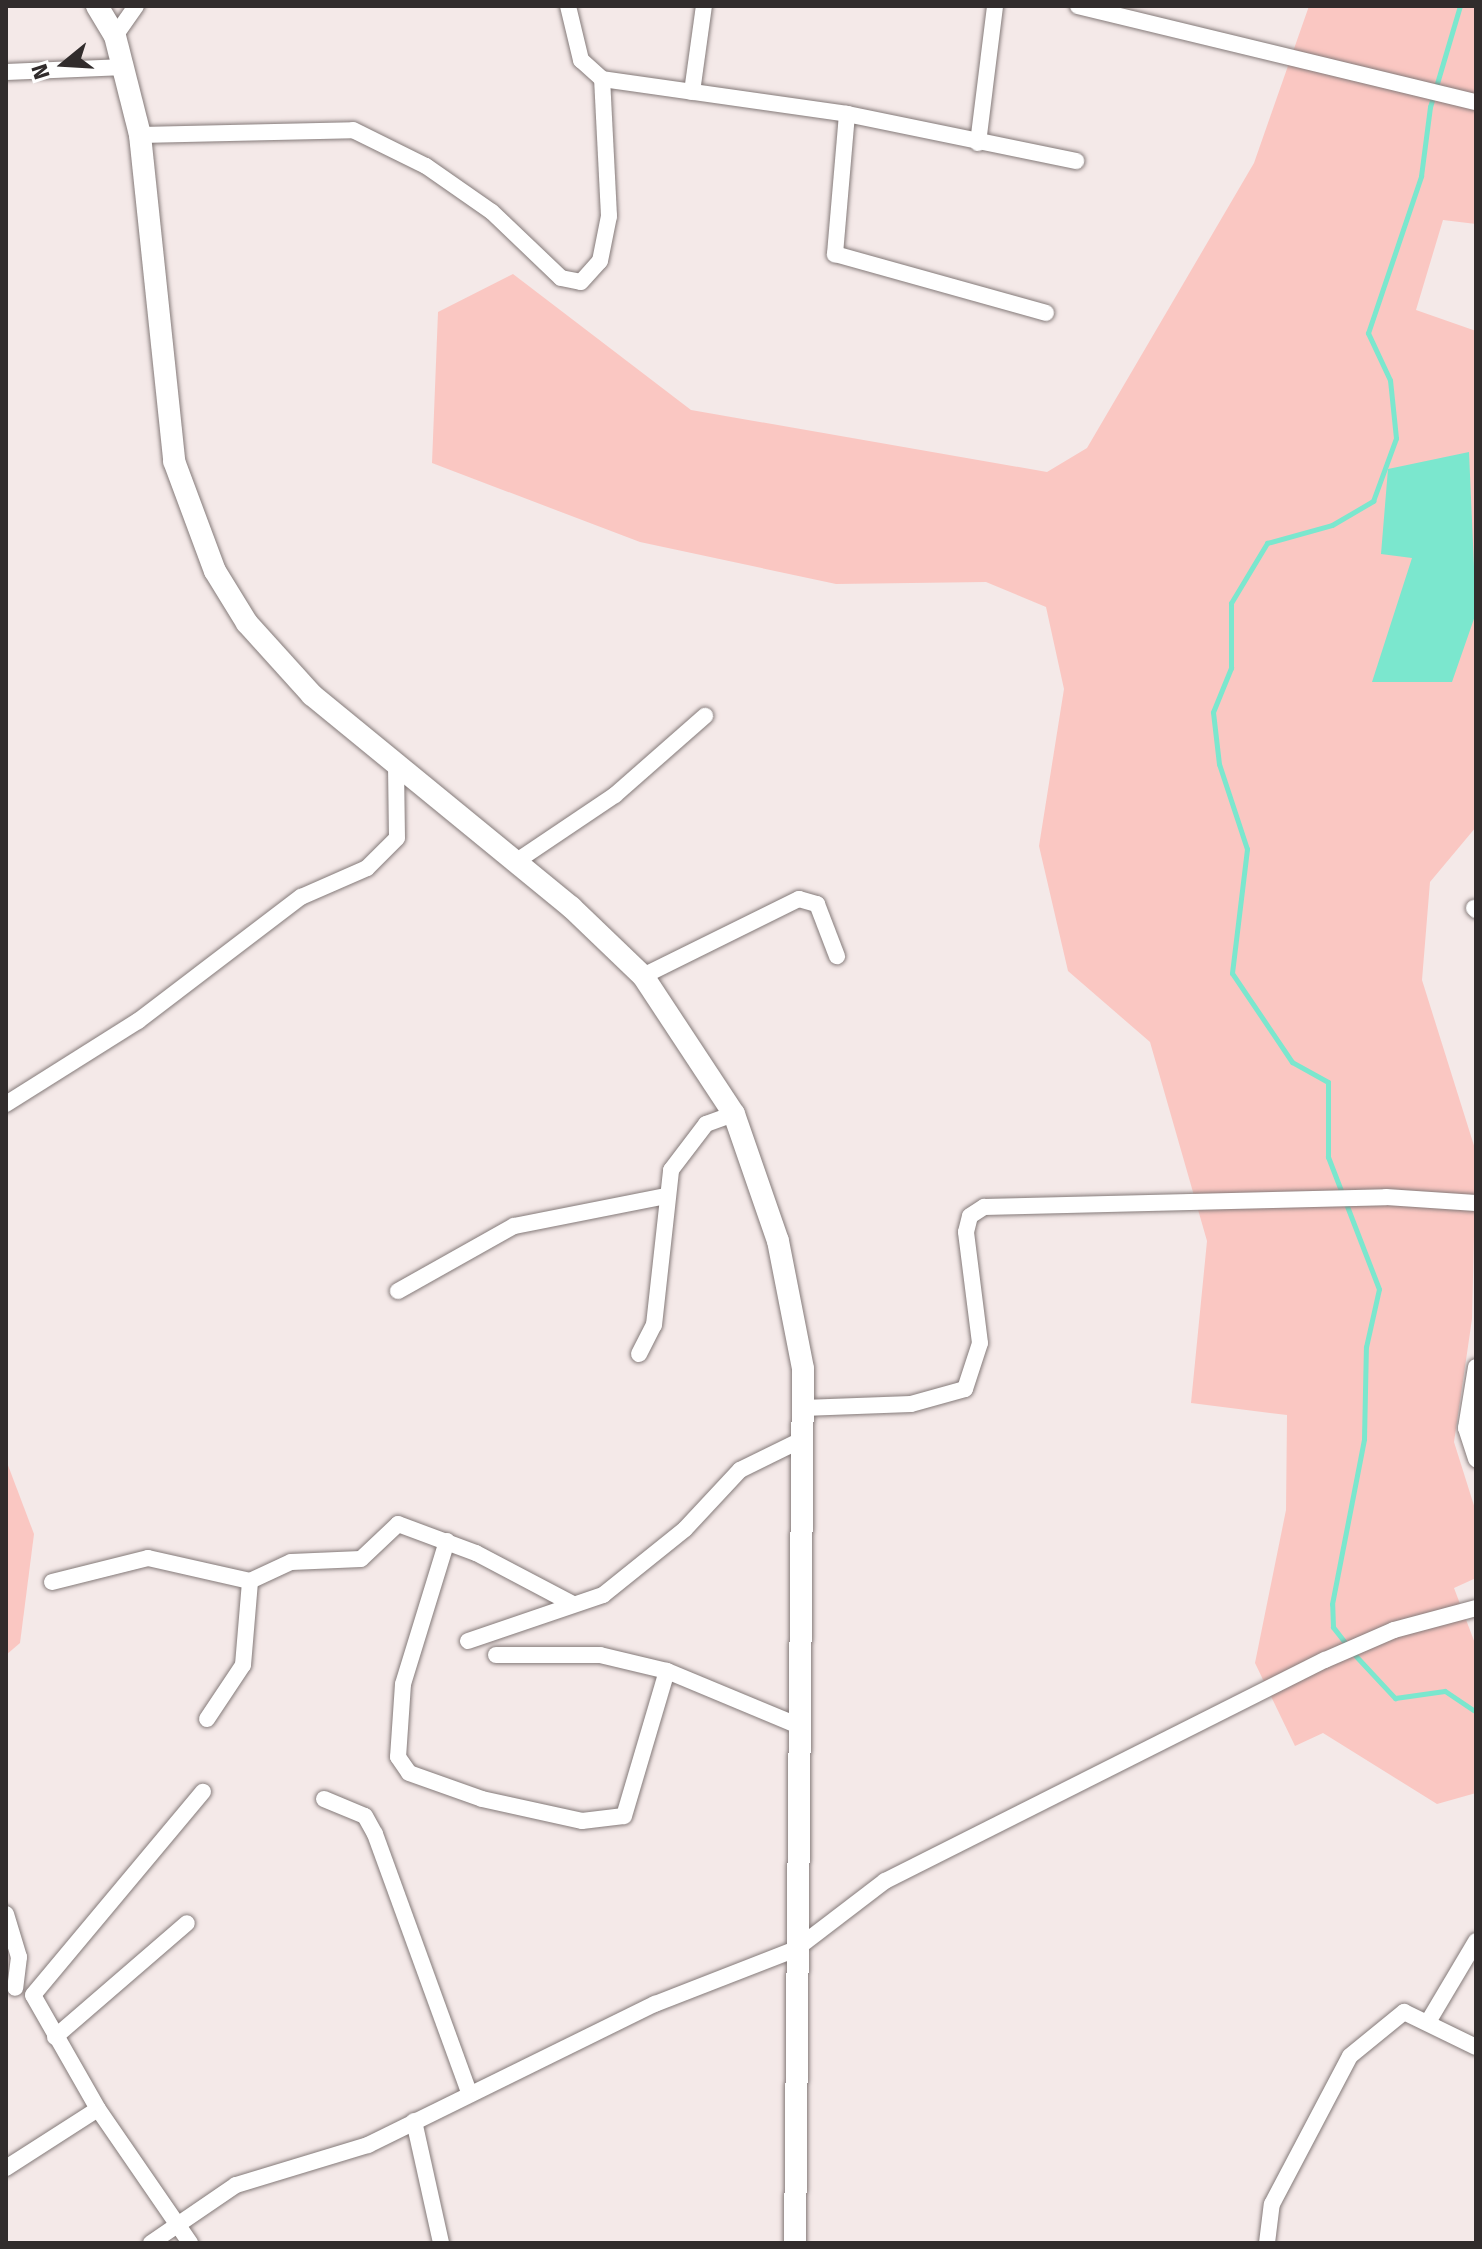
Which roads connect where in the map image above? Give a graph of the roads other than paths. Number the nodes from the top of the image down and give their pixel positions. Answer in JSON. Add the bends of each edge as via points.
{"nodes":[{"id":1,"x":97,"y":6,"type":"edge"},
{"id":2,"x":136,"y":6,"type":"edge"},
{"id":3,"x":568,"y":6,"type":"edge"},
{"id":4,"x":704,"y":6,"type":"edge"},
{"id":5,"x":995,"y":6,"type":"edge"},
{"id":6,"x":1078,"y":6,"type":"edge"},
{"id":7,"x":115,"y":36,"type":"junction"},
{"id":8,"x":125,"y":67,"type":"junction"},
{"id":9,"x":6,"y":72,"type":"edge"},
{"id":10,"x":602,"y":79,"type":"junction"},
{"id":11,"x":692,"y":92,"type":"junction"},
{"id":12,"x":1472,"y":101,"type":"edge"},
{"id":13,"x":847,"y":114,"type":"junction"},
{"id":14,"x":140,"y":135,"type":"junction"},
{"id":15,"x":978,"y":143,"type":"junction"},
{"id":16,"x":1076,"y":161,"type":"dead end"},
{"id":17,"x":1046,"y":313,"type":"dead end"},
{"id":18,"x":705,"y":716,"type":"dead end"},
{"id":19,"x":396,"y":767,"type":"junction"},
{"id":20,"x":517,"y":861,"type":"junction"},
{"id":21,"x":837,"y":956,"type":"dead end"},
{"id":22,"x":643,"y":976,"type":"junction"},
{"id":23,"x":6,"y":1104,"type":"edge"},
{"id":24,"x":734,"y":1114,"type":"junction"},
{"id":25,"x":665,"y":1196,"type":"junction"},
{"id":26,"x":1476,"y":1203,"type":"edge"},
{"id":27,"x":398,"y":1291,"type":"dead end"},
{"id":28,"x":639,"y":1354,"type":"dead end"},
{"id":29,"x":1476,"y":1367,"type":"edge"},
{"id":30,"x":803,"y":1408,"type":"junction"},
{"id":31,"x":803,"y":1439,"type":"junction"},
{"id":32,"x":1476,"y":1459,"type":"edge"},
{"id":33,"x":447,"y":1541,"type":"junction"},
{"id":34,"x":250,"y":1581,"type":"junction"},
{"id":35,"x":52,"y":1582,"type":"dead end"},
{"id":36,"x":571,"y":1603,"type":"junction"},
{"id":37,"x":1476,"y":1608,"type":"edge"},
{"id":38,"x":468,"y":1641,"type":"dead end"},
{"id":39,"x":496,"y":1655,"type":"dead end"},
{"id":40,"x":667,"y":1671,"type":"junction"},
{"id":41,"x":207,"y":1719,"type":"dead end"},
{"id":42,"x":797,"y":1725,"type":"junction"},
{"id":43,"x":203,"y":1792,"type":"dead end"},
{"id":44,"x":324,"y":1799,"type":"dead end"},
{"id":45,"x":6,"y":1914,"type":"edge"},
{"id":46,"x":187,"y":1923,"type":"dead end"},
{"id":47,"x":1476,"y":1941,"type":"edge"},
{"id":48,"x":796,"y":1949,"type":"junction"},
{"id":49,"x":10,"y":1989,"type":"edge"},
{"id":50,"x":33,"y":1995,"type":"junction"},
{"id":51,"x":1428,"y":2022,"type":"junction"},
{"id":52,"x":55,"y":2037,"type":"junction"},
{"id":53,"x":1476,"y":2047,"type":"edge"},
{"id":54,"x":468,"y":2090,"type":"junction"},
{"id":55,"x":98,"y":2109,"type":"junction"},
{"id":56,"x":414,"y":2121,"type":"junction"},
{"id":57,"x":6,"y":2168,"type":"edge"},
{"id":58,"x":179,"y":2226,"type":"junction"},
{"id":59,"x":151,"y":2243,"type":"edge"},
{"id":60,"x":190,"y":2243,"type":"edge"},
{"id":61,"x":441,"y":2243,"type":"edge"},
{"id":62,"x":795,"y":2243,"type":"edge"},
{"id":63,"x":1267,"y":2243,"type":"edge"}],
"edges":[{"from":1,"to":7,"type":"main road"},
{"from":2,"to":7,"type":"street"},
{"from":3,"to":10,"type":"street","via":[[581,60]]},
{"from":4,"to":11,"type":"street"},
{"from":5,"to":15,"type":"street"},
{"from":6,"to":12,"type":"street"},
{"from":7,"to":8,"type":"main road"},
{"from":8,"to":9,"type":"street"},
{"from":8,"to":14,"type":"main road"},
{"from":10,"to":11,"type":"street"},
{"from":10,"to":14,"type":"street","via":[[609,216],[600,261],[574,283],[426,166],[353,130]]},
{"from":11,"to":13,"type":"street"},
{"from":13,"to":15,"type":"street"},
{"from":13,"to":17,"type":"street","via":[[835,254]]},
{"from":14,"to":19,"type":"main road","via":[[162,387],[190,512],[215,571],[255,633]]},
{"from":15,"to":16,"type":"street"},
{"from":18,"to":20,"type":"street","via":[[615,795]]},
{"from":19,"to":20,"type":"main road"},
{"from":19,"to":23,"type":"street","via":[[397,838],[367,868],[301,897],[138,1021]]},
{"from":20,"to":22,"type":"main road"},
{"from":21,"to":22,"type":"street","via":[[817,904],[799,899]]},
{"from":22,"to":24,"type":"main road"},
{"from":24,"to":25,"type":"street","via":[[699,1131],[671,1170]]},
{"from":24,"to":30,"type":"main road","via":[[794,1299]]},
{"from":25,"to":27,"type":"street","via":[[514,1226]]},
{"from":25,"to":28,"type":"street","via":[[654,1325]]},
{"from":26,"to":30,"type":"street","via":[[1386,1197],[984,1207],[970,1216],[966,1232],[980,1343],[965,1389],[911,1404]]},
{"from":29,"to":32,"type":"street","via":[[1466,1428]]},
{"from":30,"to":31,"type":"main road"},
{"from":31,"to":36,"type":"street","via":[[740,1470],[685,1529],[603,1595]]},
{"from":31,"to":42,"type":"main road"},
{"from":33,"to":34,"type":"street","via":[[398,1524],[361,1559],[291,1562]]},
{"from":33,"to":36,"type":"street"},
{"from":33,"to":40,"type":"street","via":[[403,1684],[398,1757],[409,1773],[482,1799],[582,1821],[624,1816]]},
{"from":34,"to":35,"type":"street","via":[[148,1558]]},
{"from":34,"to":41,"type":"street","via":[[243,1665]]},
{"from":36,"to":38,"type":"street"},
{"from":37,"to":48,"type":"street","via":[[1394,1630],[1325,1660],[885,1881]]},
{"from":39,"to":40,"type":"street","via":[[566,1652]]},
{"from":40,"to":42,"type":"street"},
{"from":42,"to":48,"type":"main road"},
{"from":43,"to":50,"type":"street"},
{"from":44,"to":54,"type":"street","via":[[365,1816],[375,1834]]},
{"from":45,"to":49,"type":"street","via":[[19,1957]]},
{"from":46,"to":52,"type":"street"},
{"from":47,"to":51,"type":"street"},
{"from":48,"to":54,"type":"street","via":[[739,1966]]},
{"from":48,"to":62,"type":"main road"},
{"from":49,"to":50,"type":"street"},
{"from":50,"to":52,"type":"street"},
{"from":51,"to":53,"type":"street"},
{"from":51,"to":63,"type":"street","via":[[1404,2012],[1350,2056],[1272,2204]]},
{"from":52,"to":55,"type":"street"},
{"from":54,"to":56,"type":"street"},
{"from":55,"to":57,"type":"street"},
{"from":55,"to":58,"type":"street"},
{"from":56,"to":58,"type":"street","via":[[343,2155],[236,2185]]},
{"from":56,"to":61,"type":"street"},
{"from":58,"to":59,"type":"street"},
{"from":58,"to":60,"type":"street"}]}
